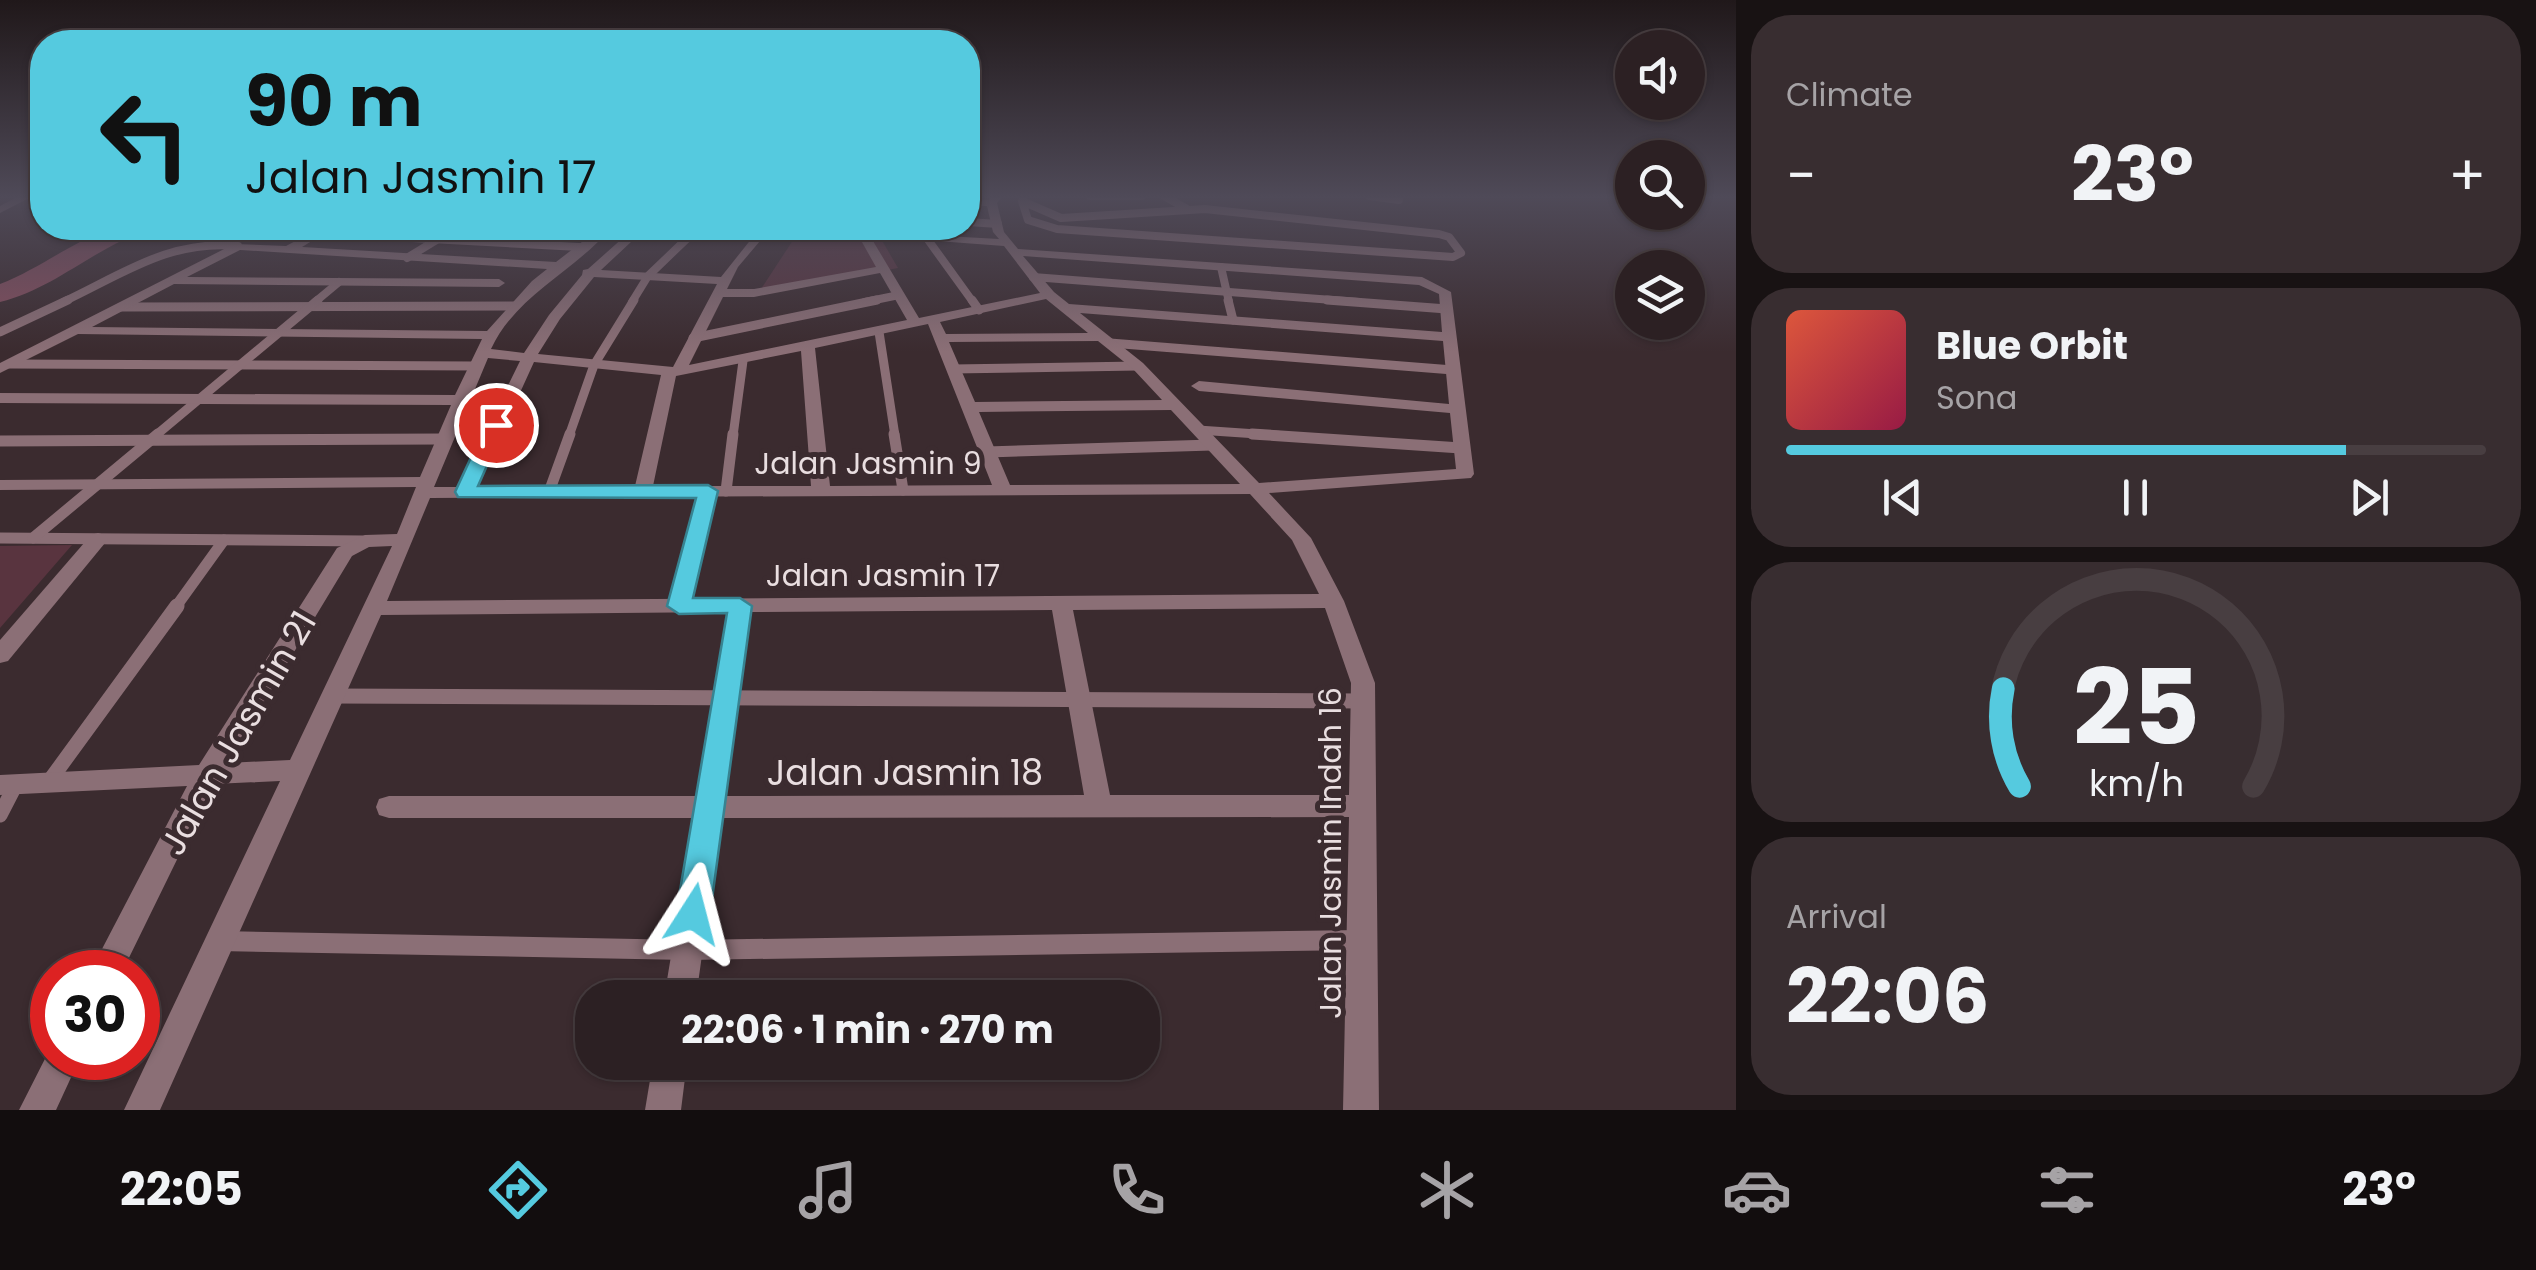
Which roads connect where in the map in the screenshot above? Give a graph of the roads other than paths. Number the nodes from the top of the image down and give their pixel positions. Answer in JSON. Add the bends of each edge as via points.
{"nodes":[{"id":1,"x":178,"y":248,"type":"edge"},
{"id":2,"x":235,"y":248,"type":"edge"},
{"id":3,"x":255,"y":248,"type":"edge"},
{"id":4,"x":291,"y":248,"type":"edge"},
{"id":5,"x":423,"y":248,"type":"edge"},
{"id":6,"x":578,"y":248,"type":"edge"},
{"id":7,"x":617,"y":248,"type":"edge"},
{"id":8,"x":677,"y":248,"type":"edge"},
{"id":9,"x":751,"y":248,"type":"edge"},
{"id":10,"x":871,"y":248,"type":"edge"},
{"id":11,"x":934,"y":248,"type":"edge"},
{"id":12,"x":1018,"y":248,"type":"edge"},
{"id":13,"x":1119,"y":248,"type":"edge"},
{"id":14,"x":1334,"y":248,"type":"edge"},
{"id":15,"x":1457,"y":248,"type":"edge"},
{"id":16,"x":285,"y":251,"type":"junction"},
{"id":17,"x":407,"y":258,"type":"junction"},
{"id":18,"x":556,"y":266,"type":"junction"},
{"id":19,"x":1220,"y":268,"type":"junction"},
{"id":20,"x":884,"y":269,"type":"junction"},
{"id":21,"x":587,"y":273,"type":"junction"},
{"id":22,"x":648,"y":276,"type":"junction"},
{"id":23,"x":172,"y":281,"type":"junction"},
{"id":24,"x":340,"y":282,"type":"junction"},
{"id":25,"x":499,"y":283,"type":"dead end"},
{"id":26,"x":721,"y":287,"type":"junction"},
{"id":27,"x":1226,"y":292,"type":"junction"},
{"id":28,"x":1049,"y":293,"type":"junction"},
{"id":29,"x":899,"y":295,"type":"junction"},
{"id":30,"x":122,"y":306,"type":"junction"},
{"id":31,"x":310,"y":306,"type":"junction"},
{"id":32,"x":515,"y":306,"type":"junction"},
{"id":33,"x":1447,"y":309,"type":"junction"},
{"id":34,"x":979,"y":310,"type":"junction"},
{"id":35,"x":933,"y":320,"type":"junction"},
{"id":36,"x":1233,"y":320,"type":"junction"},
{"id":37,"x":916,"y":324,"type":"junction"},
{"id":38,"x":74,"y":331,"type":"junction"},
{"id":39,"x":0,"y":332,"type":"edge"},
{"id":40,"x":879,"y":332,"type":"junction"},
{"id":41,"x":279,"y":333,"type":"junction"},
{"id":42,"x":491,"y":334,"type":"junction"},
{"id":43,"x":1450,"y":337,"type":"junction"},
{"id":44,"x":694,"y":338,"type":"junction"},
{"id":45,"x":940,"y":338,"type":"junction"},
{"id":46,"x":1106,"y":340,"type":"junction"},
{"id":47,"x":808,"y":347,"type":"junction"},
{"id":48,"x":526,"y":358,"type":"junction"},
{"id":49,"x":480,"y":359,"type":"junction"},
{"id":50,"x":743,"y":362,"type":"junction"},
{"id":51,"x":240,"y":365,"type":"junction"},
{"id":52,"x":594,"y":365,"type":"junction"},
{"id":53,"x":1138,"y":366,"type":"junction"},
{"id":54,"x":5,"y":367,"type":"edge"},
{"id":55,"x":953,"y":369,"type":"junction"},
{"id":56,"x":1454,"y":370,"type":"junction"},
{"id":57,"x":673,"y":372,"type":"junction"},
{"id":58,"x":1199,"y":386,"type":"dead end"},
{"id":59,"x":0,"y":398,"type":"edge"},
{"id":60,"x":200,"y":399,"type":"junction"},
{"id":61,"x":461,"y":400,"type":"junction"},
{"id":62,"x":1174,"y":405,"type":"junction"},
{"id":63,"x":969,"y":407,"type":"junction"},
{"id":64,"x":1457,"y":409,"type":"junction"},
{"id":65,"x":1205,"y":437,"type":"junction"},
{"id":66,"x":444,"y":438,"type":"junction"},
{"id":67,"x":0,"y":441,"type":"edge"},
{"id":68,"x":149,"y":441,"type":"junction"},
{"id":69,"x":1462,"y":448,"type":"junction"},
{"id":70,"x":987,"y":452,"type":"junction"},
{"id":71,"x":97,"y":485,"type":"junction"},
{"id":72,"x":0,"y":486,"type":"edge"},
{"id":73,"x":425,"y":488,"type":"junction"},
{"id":74,"x":1254,"y":489,"type":"junction"},
{"id":75,"x":903,"y":490,"type":"junction"},
{"id":76,"x":1003,"y":490,"type":"junction"},
{"id":77,"x":717,"y":491,"type":"junction"},
{"id":78,"x":821,"y":491,"type":"junction"},
{"id":79,"x":465,"y":492,"type":"junction"},
{"id":80,"x":549,"y":492,"type":"junction"},
{"id":81,"x":642,"y":492,"type":"junction"},
{"id":82,"x":0,"y":538,"type":"edge"},
{"id":83,"x":33,"y":538,"type":"junction"},
{"id":84,"x":98,"y":539,"type":"junction"},
{"id":85,"x":405,"y":539,"type":"junction"},
{"id":86,"x":224,"y":540,"type":"junction"},
{"id":87,"x":366,"y":542,"type":"junction"},
{"id":88,"x":1333,"y":601,"type":"junction"},
{"id":89,"x":1061,"y":603,"type":"junction"},
{"id":90,"x":679,"y":606,"type":"junction"},
{"id":91,"x":740,"y":606,"type":"junction"},
{"id":92,"x":373,"y":608,"type":"junction"},
{"id":93,"x":0,"y":655,"type":"edge"},
{"id":94,"x":332,"y":696,"type":"junction"},
{"id":95,"x":726,"y":699,"type":"junction"},
{"id":96,"x":1079,"y":699,"type":"junction"},
{"id":97,"x":1363,"y":701,"type":"junction"},
{"id":98,"x":299,"y":770,"type":"junction"},
{"id":99,"x":206,"y":775,"type":"junction"},
{"id":100,"x":48,"y":783,"type":"junction"},
{"id":101,"x":8,"y":785,"type":"edge"},
{"id":102,"x":1099,"y":806,"type":"junction"},
{"id":103,"x":1362,"y":806,"type":"junction"},
{"id":104,"x":710,"y":807,"type":"junction"},
{"id":105,"x":389,"y":808,"type":"dead end"},
{"id":106,"x":0,"y":815,"type":"edge"},
{"id":107,"x":1361,"y":940,"type":"junction"},
{"id":108,"x":219,"y":942,"type":"junction"},
{"id":109,"x":117,"y":950,"type":"edge"},
{"id":110,"x":687,"y":950,"type":"junction"},
{"id":111,"x":683,"y":980,"type":"edge"},
{"id":112,"x":52,"y":1080,"type":"edge"},
{"id":113,"x":667,"y":1080,"type":"edge"},
{"id":114,"x":37,"y":1110,"type":"edge"},
{"id":115,"x":142,"y":1110,"type":"edge"},
{"id":116,"x":663,"y":1110,"type":"edge"},
{"id":117,"x":1361,"y":1110,"type":"edge"}],
"edges":[{"from":1,"to":39,"type":"lane"},
{"from":2,"to":23,"type":"street"},
{"from":3,"to":16,"type":"street"},
{"from":4,"to":16,"type":"street"},
{"from":5,"to":17,"type":"lane"},
{"from":6,"to":18,"type":"street"},
{"from":7,"to":21,"type":"street"},
{"from":8,"to":22,"type":"lane"},
{"from":9,"to":26,"type":"street"},
{"from":10,"to":20,"type":"street"},
{"from":11,"to":34,"type":"lane"},
{"from":12,"to":28,"type":"street","name":"Jalan Jasmin Indah 16"},
{"from":13,"to":19,"type":"street"},
{"from":14,"to":15,"type":"lane","via":[[1454,256]]},
{"from":16,"to":17,"type":"street"},
{"from":17,"to":18,"type":"street"},
{"from":18,"to":32,"type":"street"},
{"from":19,"to":27,"type":"lane"},
{"from":19,"to":33,"type":"street","via":[[1422,280],[1445,292]]},
{"from":20,"to":26,"type":"street","via":[[754,293]]},
{"from":20,"to":29,"type":"street"},
{"from":21,"to":22,"type":"street"},
{"from":21,"to":48,"type":"street"},
{"from":22,"to":26,"type":"street"},
{"from":22,"to":52,"type":"lane"},
{"from":23,"to":24,"type":"street"},
{"from":23,"to":30,"type":"street"},
{"from":24,"to":25,"type":"street"},
{"from":24,"to":31,"type":"lane"},
{"from":26,"to":44,"type":"street"},
{"from":27,"to":28,"type":"lane"},
{"from":27,"to":33,"type":"lane"},
{"from":27,"to":36,"type":"lane"},
{"from":28,"to":34,"type":"street"},
{"from":28,"to":36,"type":"street"},
{"from":28,"to":46,"type":"street","name":"Jalan Jasmin Indah 16"},
{"from":29,"to":37,"type":"street"},
{"from":29,"to":44,"type":"lane"},
{"from":30,"to":31,"type":"lane"},
{"from":30,"to":38,"type":"street"},
{"from":31,"to":32,"type":"lane"},
{"from":31,"to":41,"type":"lane"},
{"from":32,"to":42,"type":"street"},
{"from":33,"to":43,"type":"street"},
{"from":34,"to":35,"type":"street"},
{"from":35,"to":37,"type":"street"},
{"from":35,"to":45,"type":"street"},
{"from":36,"to":43,"type":"street"},
{"from":37,"to":40,"type":"street"},
{"from":38,"to":41,"type":"street"},
{"from":38,"to":54,"type":"street"},
{"from":40,"to":47,"type":"street"},
{"from":40,"to":75,"type":"lane"},
{"from":41,"to":42,"type":"street"},
{"from":41,"to":51,"type":"lane"},
{"from":42,"to":49,"type":"street"},
{"from":43,"to":56,"type":"street"},
{"from":44,"to":57,"type":"street"},
{"from":45,"to":46,"type":"street"},
{"from":45,"to":55,"type":"street"},
{"from":46,"to":53,"type":"street","name":"Jalan Jasmin Indah 16"},
{"from":46,"to":56,"type":"lane"},
{"from":47,"to":50,"type":"street"},
{"from":47,"to":78,"type":"street"},
{"from":48,"to":49,"type":"street"},
{"from":48,"to":52,"type":"street"},
{"from":48,"to":79,"type":"street"},
{"from":49,"to":51,"type":"lane"},
{"from":49,"to":61,"type":"street"},
{"from":50,"to":57,"type":"street"},
{"from":50,"to":77,"type":"lane"},
{"from":51,"to":54,"type":"lane"},
{"from":51,"to":60,"type":"lane"},
{"from":52,"to":57,"type":"street"},
{"from":52,"to":80,"type":"lane"},
{"from":53,"to":55,"type":"lane"},
{"from":53,"to":62,"type":"street","name":"Jalan Jasmin Indah 16"},
{"from":55,"to":63,"type":"street"},
{"from":56,"to":64,"type":"street"},
{"from":57,"to":81,"type":"street"},
{"from":58,"to":64,"type":"street"},
{"from":59,"to":60,"type":"street"},
{"from":60,"to":61,"type":"street"},
{"from":60,"to":68,"type":"lane"},
{"from":61,"to":66,"type":"street"},
{"from":62,"to":63,"type":"street"},
{"from":62,"to":65,"type":"street","name":"Jalan Jasmin Indah 16"},
{"from":63,"to":70,"type":"street"},
{"from":64,"to":69,"type":"street"},
{"from":65,"to":69,"type":"lane"},
{"from":65,"to":70,"type":"lane"},
{"from":65,"to":74,"type":"street","name":"Jalan Jasmin Indah 16"},
{"from":66,"to":68,"type":"lane"},
{"from":66,"to":73,"type":"street"},
{"from":67,"to":68,"type":"lane"},
{"from":68,"to":71,"type":"lane"},
{"from":69,"to":74,"type":"street","name":"Jalan Jasmin 9","via":[[1465,474]]},
{"from":70,"to":76,"type":"street"},
{"from":71,"to":72,"type":"street","name":"Jalan Jasmin 9"},
{"from":71,"to":73,"type":"street","name":"Jalan Jasmin 9"},
{"from":71,"to":83,"type":"lane"},
{"from":73,"to":79,"type":"street","name":"Jalan Jasmin 9"},
{"from":73,"to":85,"type":"street"},
{"from":74,"to":76,"type":"street","name":"Jalan Jasmin 9"},
{"from":74,"to":88,"type":"street","name":"Jalan Jasmin Indah 16","via":[[1302,538]]},
{"from":75,"to":76,"type":"street","name":"Jalan Jasmin 9"},
{"from":75,"to":78,"type":"street","name":"Jalan Jasmin 9"},
{"from":77,"to":78,"type":"street","name":"Jalan Jasmin 9"},
{"from":77,"to":81,"type":"street","name":"Jalan Jasmin 9"},
{"from":77,"to":90,"type":"lane"},
{"from":79,"to":80,"type":"street","name":"Jalan Jasmin 9"},
{"from":80,"to":81,"type":"street","name":"Jalan Jasmin 9"},
{"from":82,"to":83,"type":"lane"},
{"from":83,"to":84,"type":"lane"},
{"from":84,"to":86,"type":"lane"},
{"from":84,"to":93,"type":"street"},
{"from":85,"to":87,"type":"street"},
{"from":85,"to":92,"type":"street"},
{"from":86,"to":87,"type":"lane"},
{"from":86,"to":100,"type":"lane"},
{"from":87,"to":99,"type":"street","name":"Jalan Jasmin 21","via":[[344,552]]},
{"from":88,"to":89,"type":"street","name":"Jalan Jasmin 17"},
{"from":88,"to":97,"type":"street","name":"Jalan Jasmin Indah 16","via":[[1363,683]]},
{"from":89,"to":91,"type":"street","name":"Jalan Jasmin 17"},
{"from":89,"to":96,"type":"street"},
{"from":90,"to":91,"type":"street","name":"Jalan Jasmin 17"},
{"from":90,"to":92,"type":"street","name":"Jalan Jasmin 17"},
{"from":91,"to":95,"type":"street"},
{"from":92,"to":94,"type":"street"},
{"from":94,"to":95,"type":"lane"},
{"from":94,"to":98,"type":"street"},
{"from":95,"to":96,"type":"lane"},
{"from":95,"to":104,"type":"street"},
{"from":96,"to":97,"type":"lane"},
{"from":96,"to":102,"type":"street"},
{"from":97,"to":103,"type":"street","name":"Jalan Jasmin Indah 16"},
{"from":98,"to":99,"type":"street"},
{"from":98,"to":108,"type":"street"},
{"from":99,"to":100,"type":"street"},
{"from":99,"to":109,"type":"street","name":"Jalan Jasmin 21"},
{"from":100,"to":101,"type":"street"},
{"from":101,"to":106,"type":"lane"},
{"from":102,"to":103,"type":"street","name":"Jalan Jasmin 18"},
{"from":102,"to":104,"type":"street","name":"Jalan Jasmin 18"},
{"from":103,"to":107,"type":"street","name":"Jalan Jasmin Indah 16"},
{"from":104,"to":105,"type":"street","name":"Jalan Jasmin 18"},
{"from":104,"to":110,"type":"street"},
{"from":107,"to":110,"type":"lane"},
{"from":107,"to":117,"type":"street","name":"Jalan Jasmin Indah 16"},
{"from":108,"to":110,"type":"lane"},
{"from":108,"to":115,"type":"street"},
{"from":110,"to":111,"type":"street"},
{"from":112,"to":114,"type":"street"},
{"from":113,"to":116,"type":"street"}]}
